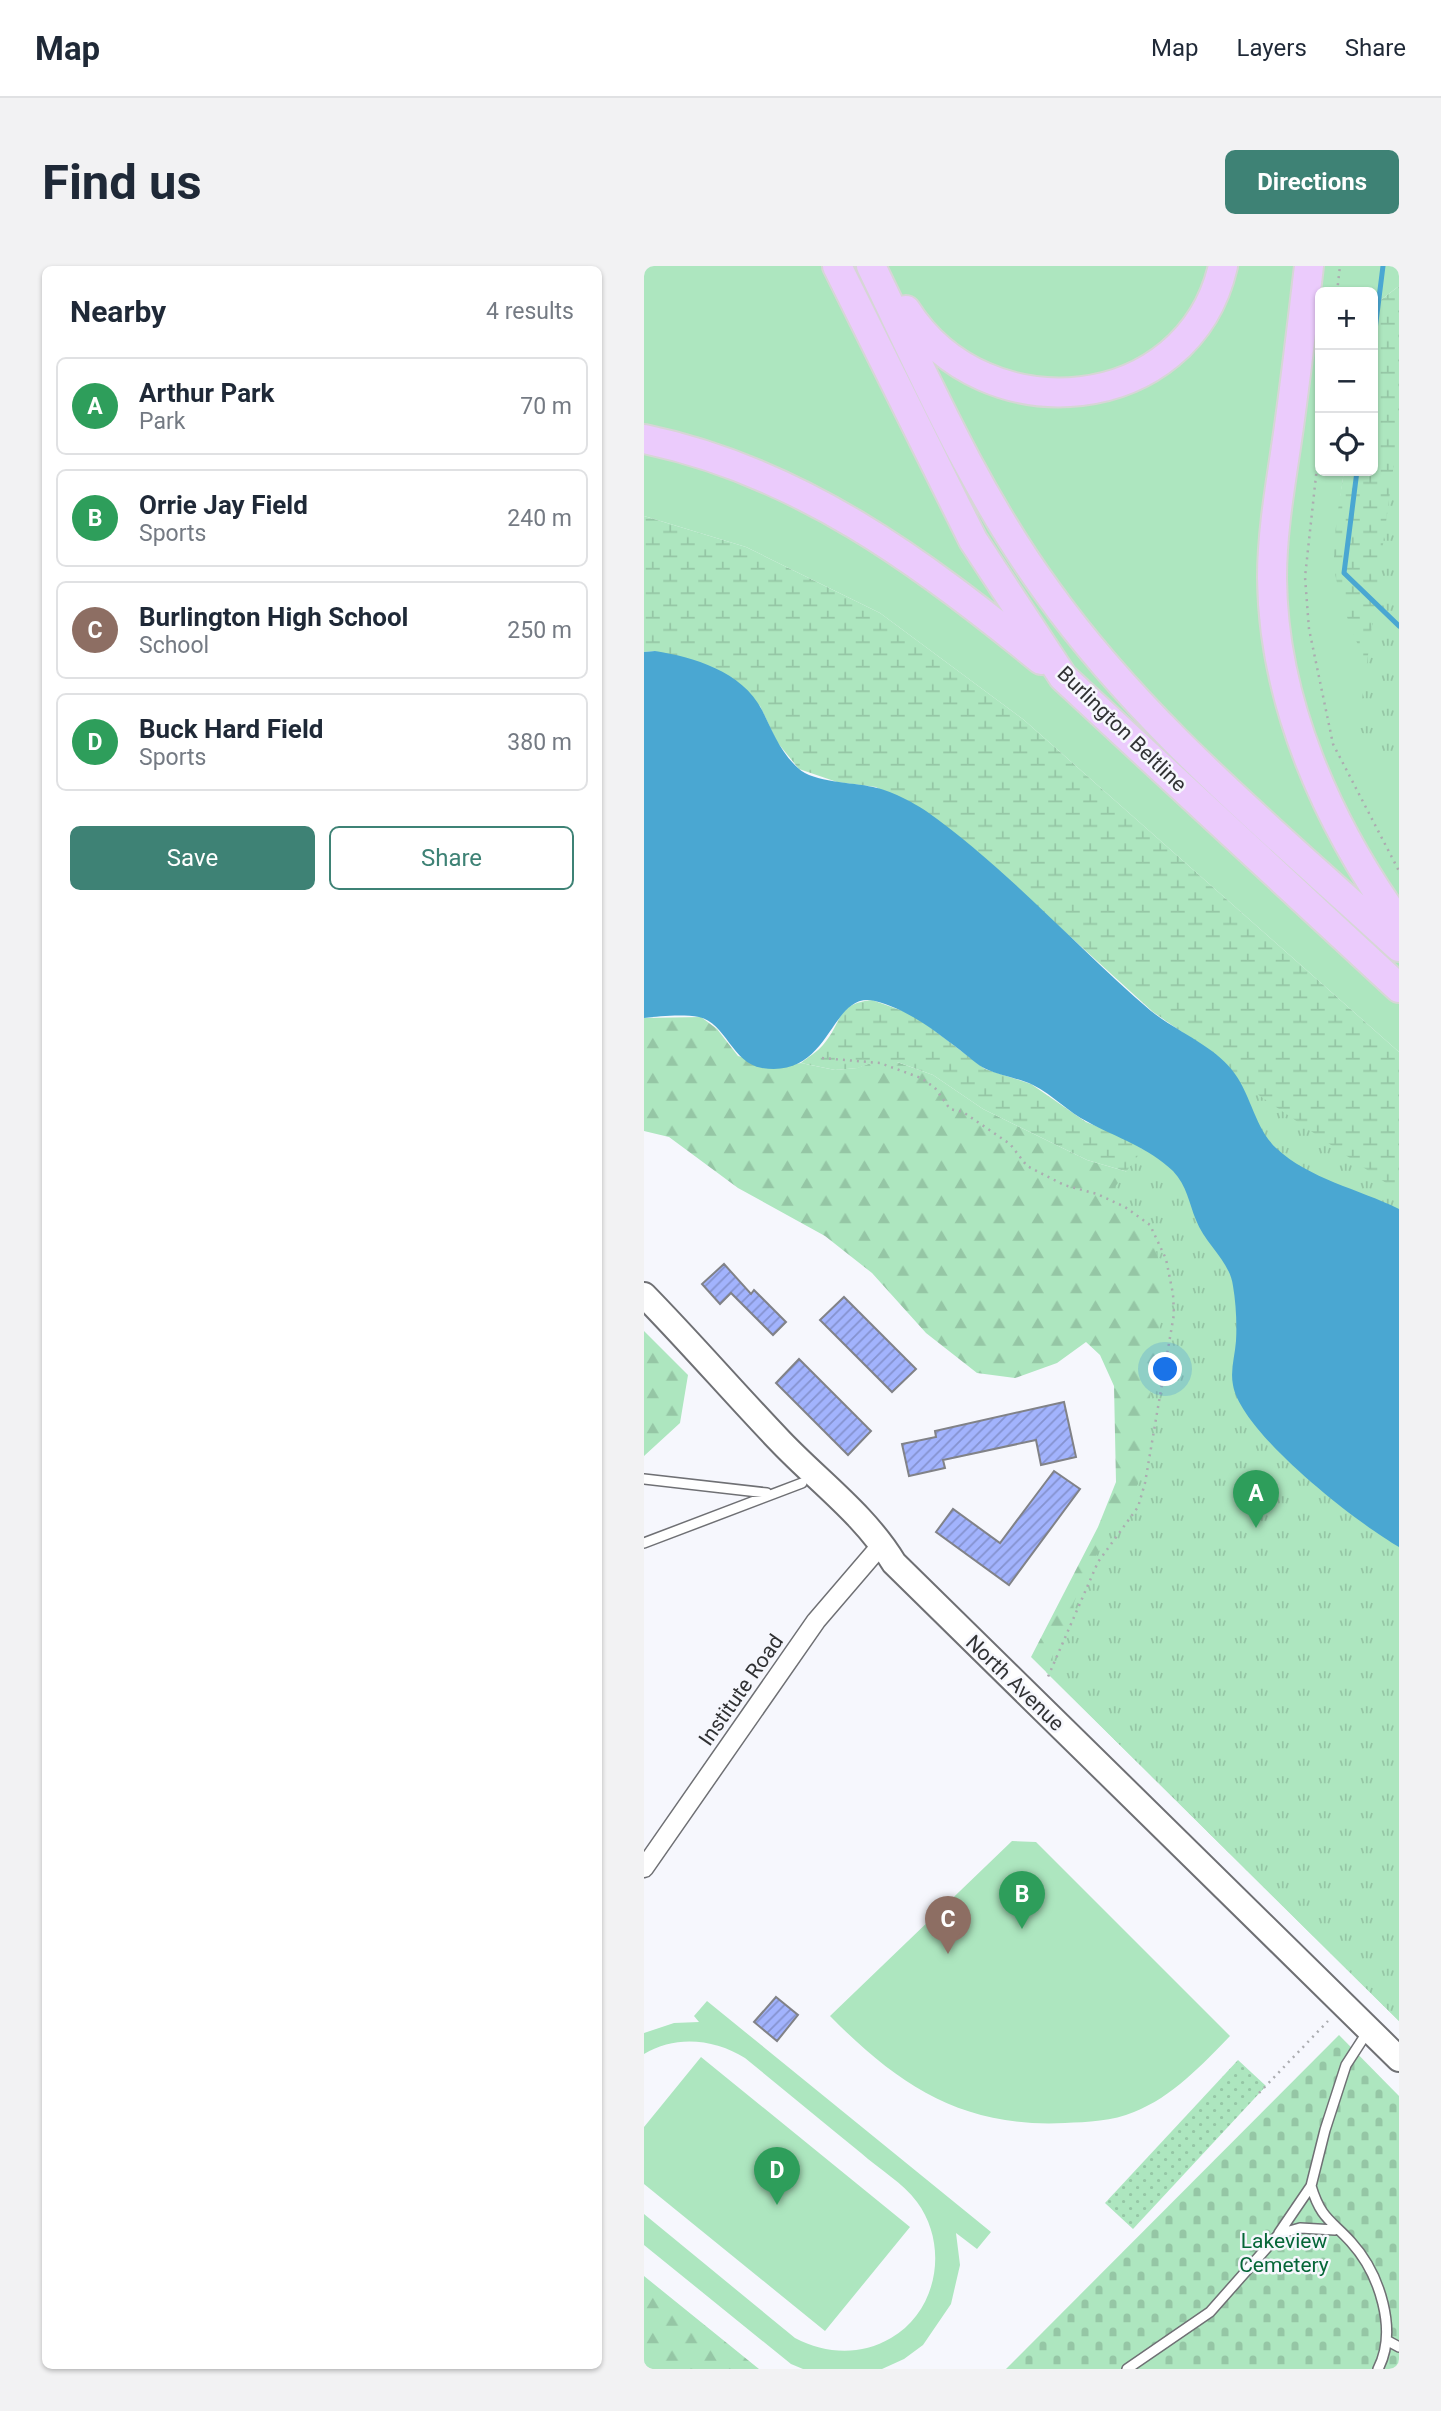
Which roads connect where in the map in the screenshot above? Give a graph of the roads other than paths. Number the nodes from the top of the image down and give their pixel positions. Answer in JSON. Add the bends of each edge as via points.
{"nodes":[{"id":1,"x":837,"y":266,"type":"edge"},
{"id":2,"x":871,"y":266,"type":"edge"},
{"id":3,"x":878,"y":266,"type":"edge"},
{"id":4,"x":1223,"y":266,"type":"edge"},
{"id":5,"x":1309,"y":266,"type":"edge"},
{"id":6,"x":644,"y":439,"type":"edge"},
{"id":7,"x":1063,"y":677,"type":"junction"},
{"id":8,"x":1399,"y":923,"type":"edge"},
{"id":9,"x":1399,"y":947,"type":"edge"},
{"id":10,"x":1399,"y":988,"type":"edge"},
{"id":11,"x":644,"y":1295,"type":"edge"},
{"id":12,"x":644,"y":1479,"type":"edge"},
{"id":13,"x":802,"y":1483,"type":"dead end"},
{"id":14,"x":769,"y":1493,"type":"junction"},
{"id":15,"x":644,"y":1543,"type":"edge"},
{"id":16,"x":882,"y":1545,"type":"junction"},
{"id":17,"x":644,"y":1868,"type":"edge"},
{"id":18,"x":1369,"y":2030,"type":"junction"},
{"id":19,"x":1399,"y":2059,"type":"edge"},
{"id":20,"x":1311,"y":2186,"type":"junction"},
{"id":21,"x":1335,"y":2230,"type":"junction"},
{"id":22,"x":1279,"y":2234,"type":"junction"},
{"id":23,"x":1388,"y":2342,"type":"junction"},
{"id":24,"x":1399,"y":2347,"type":"edge"},
{"id":25,"x":1127,"y":2369,"type":"edge"},
{"id":26,"x":1378,"y":2369,"type":"edge"}],
"edges":[{"from":1,"to":7,"type":"main road","name":"Burlington Beltline","via":[[973,540]]},
{"from":2,"to":9,"type":"main road","name":"Burlington Beltline","via":[[983,491],[1064,615],[1162,726]]},
{"from":3,"to":4,"type":"main road","via":[[922,335],[950,359],[1012,388],[1074,393],[1117,383],[1167,356],[1197,325],[1213,299]]},
{"from":5,"to":8,"type":"main road","via":[[1277,507],[1272,578],[1278,636],[1292,711],[1325,797],[1353,852]]},
{"from":6,"to":7,"type":"main road","via":[[744,469],[837,513],[956,590]]},
{"from":7,"to":10,"type":"main road","name":"Burlington Beltline"},
{"from":11,"to":16,"type":"main road","name":"North Avenue"},
{"from":12,"to":14,"type":"lane"},
{"from":13,"to":14,"type":"lane"},
{"from":14,"to":15,"type":"lane"},
{"from":16,"to":17,"type":"street","name":"Institute Road","via":[[816,1621]]},
{"from":16,"to":18,"type":"main road","name":"North Avenue","via":[[894,1563],[1005,1675]]},
{"from":18,"to":19,"type":"main road","name":"North Avenue"},
{"from":18,"to":20,"type":"lane","via":[[1346,2065]]},
{"from":20,"to":21,"type":"lane"},
{"from":20,"to":22,"type":"lane"},
{"from":21,"to":22,"type":"lane","via":[[1311,2228]]},
{"from":21,"to":23,"type":"lane","via":[[1351,2242],[1372,2276]]},
{"from":22,"to":25,"type":"lane","via":[[1210,2312]]},
{"from":23,"to":24,"type":"lane"},
{"from":23,"to":26,"type":"lane"}]}
